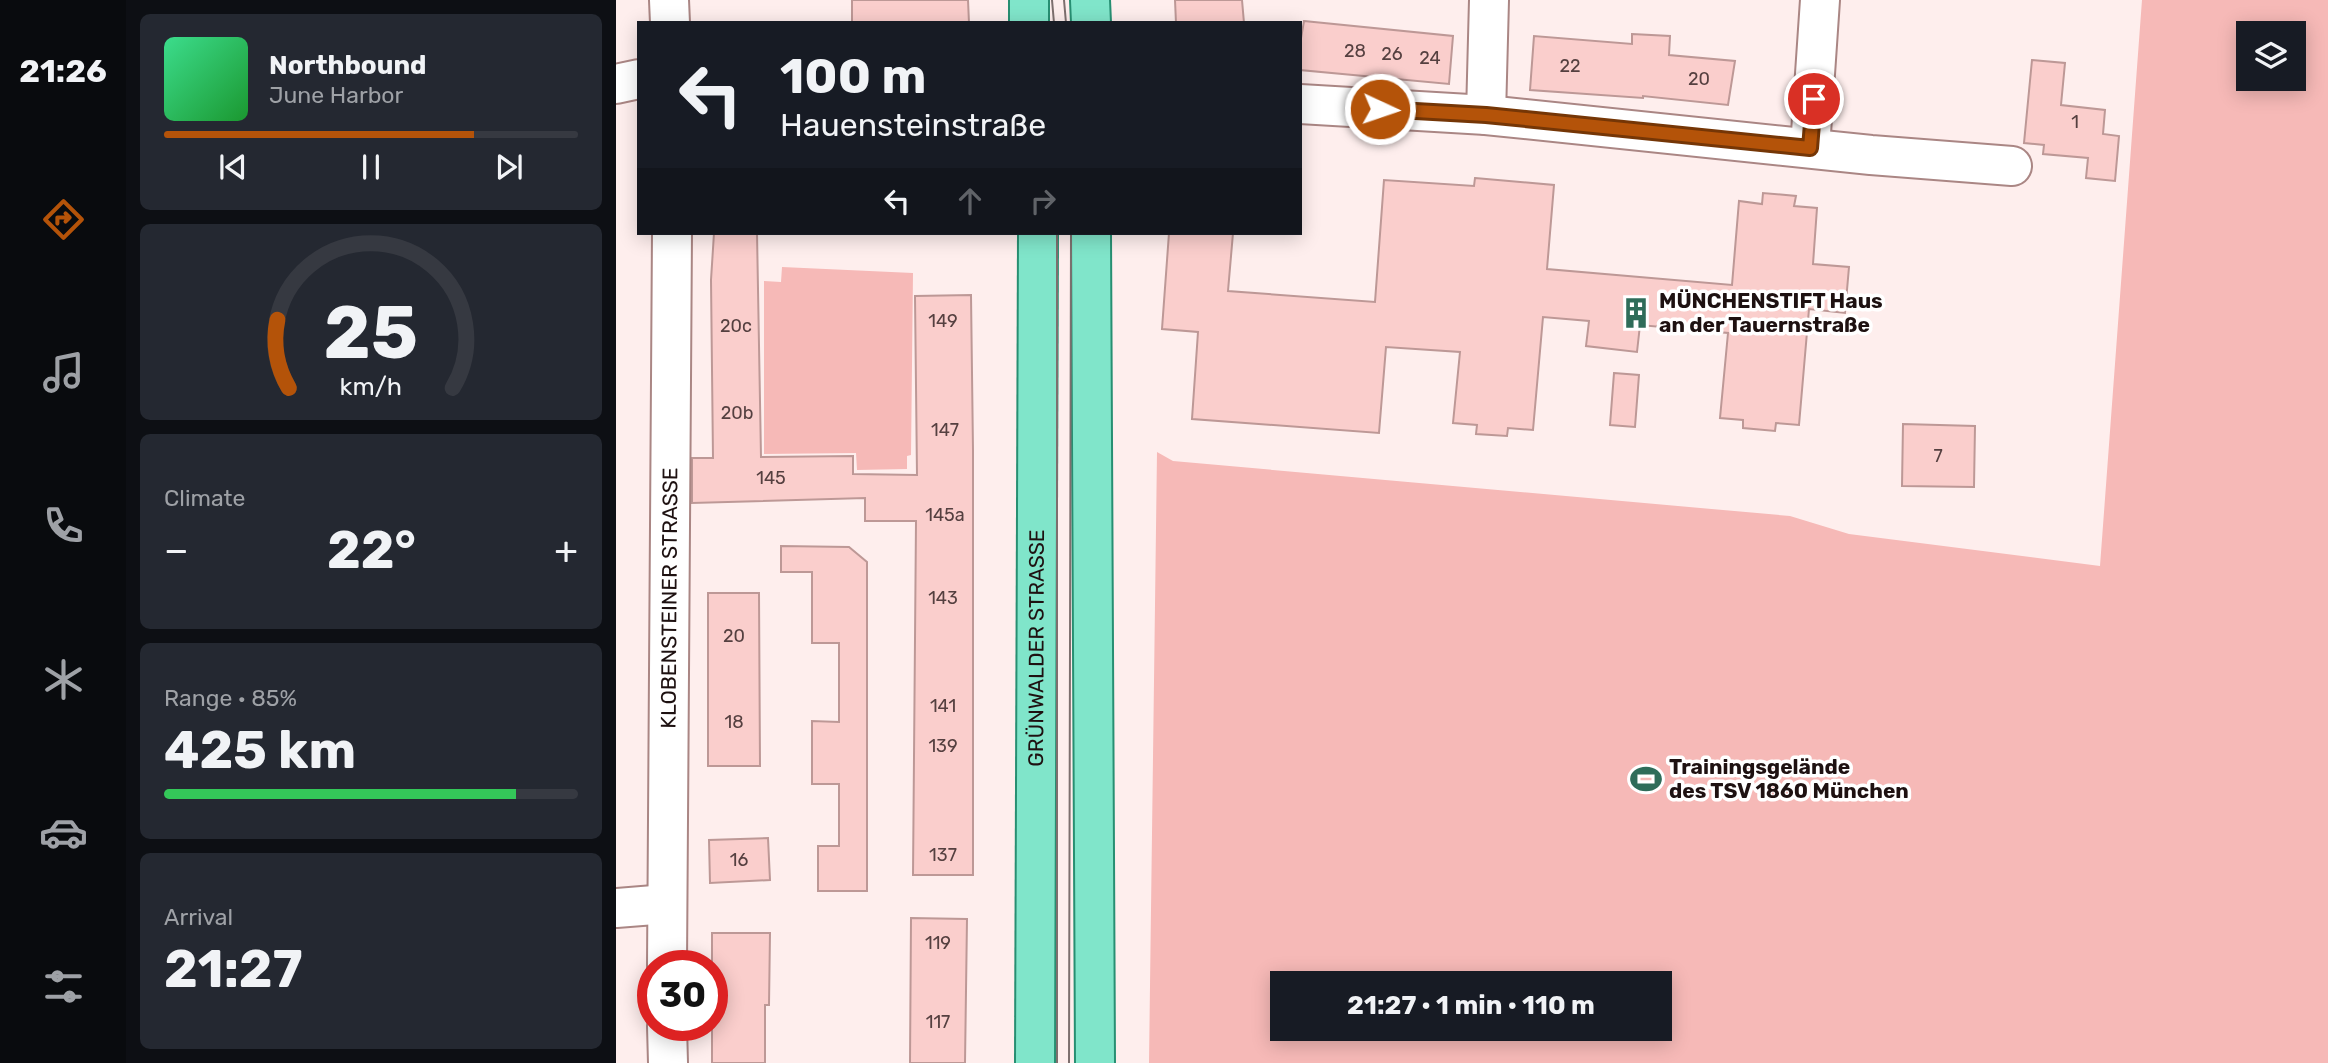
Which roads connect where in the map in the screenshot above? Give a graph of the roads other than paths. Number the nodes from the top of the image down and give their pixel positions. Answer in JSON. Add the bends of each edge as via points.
{"nodes":[{"id":1,"x":669,"y":0,"type":"edge"},
{"id":2,"x":1029,"y":0,"type":"edge"},
{"id":3,"x":1090,"y":0,"type":"edge"},
{"id":4,"x":1489,"y":0,"type":"edge"},
{"id":5,"x":1820,"y":0,"type":"edge"},
{"id":6,"x":670,"y":21,"type":"edge"},
{"id":7,"x":1029,"y":21,"type":"edge"},
{"id":8,"x":1091,"y":21,"type":"edge"},
{"id":9,"x":637,"y":79,"type":"edge"},
{"id":10,"x":616,"y":84,"type":"edge"},
{"id":11,"x":1302,"y":104,"type":"edge"},
{"id":12,"x":1486,"y":115,"type":"junction"},
{"id":13,"x":1810,"y":148,"type":"junction"},
{"id":14,"x":2012,"y":166,"type":"dead end"},
{"id":15,"x":672,"y":235,"type":"edge"},
{"id":16,"x":1038,"y":235,"type":"edge"},
{"id":17,"x":1091,"y":235,"type":"edge"},
{"id":18,"x":667,"y":904,"type":"junction"},
{"id":19,"x":616,"y":908,"type":"edge"},
{"id":20,"x":667,"y":950,"type":"edge"},
{"id":21,"x":667,"y":1041,"type":"edge"},
{"id":22,"x":667,"y":1063,"type":"edge"},
{"id":23,"x":1035,"y":1063,"type":"edge"},
{"id":24,"x":1095,"y":1063,"type":"edge"}],
"edges":[{"from":1,"to":6,"type":"street"},
{"from":2,"to":7,"type":"main road"},
{"from":3,"to":8,"type":"main road"},
{"from":4,"to":12,"type":"street"},
{"from":5,"to":13,"type":"street"},
{"from":9,"to":10,"type":"street"},
{"from":11,"to":12,"type":"street"},
{"from":12,"to":13,"type":"street"},
{"from":13,"to":14,"type":"street"},
{"from":15,"to":18,"type":"street","name":"KLOBENSTEINER STRASSE"},
{"from":16,"to":23,"type":"main road","name":"GRÜNWALDER STRASSE"},
{"from":17,"to":24,"type":"main road"},
{"from":18,"to":19,"type":"street"},
{"from":18,"to":20,"type":"street","name":"KLOBENSTEINER STRASSE"},
{"from":21,"to":22,"type":"street"}]}
